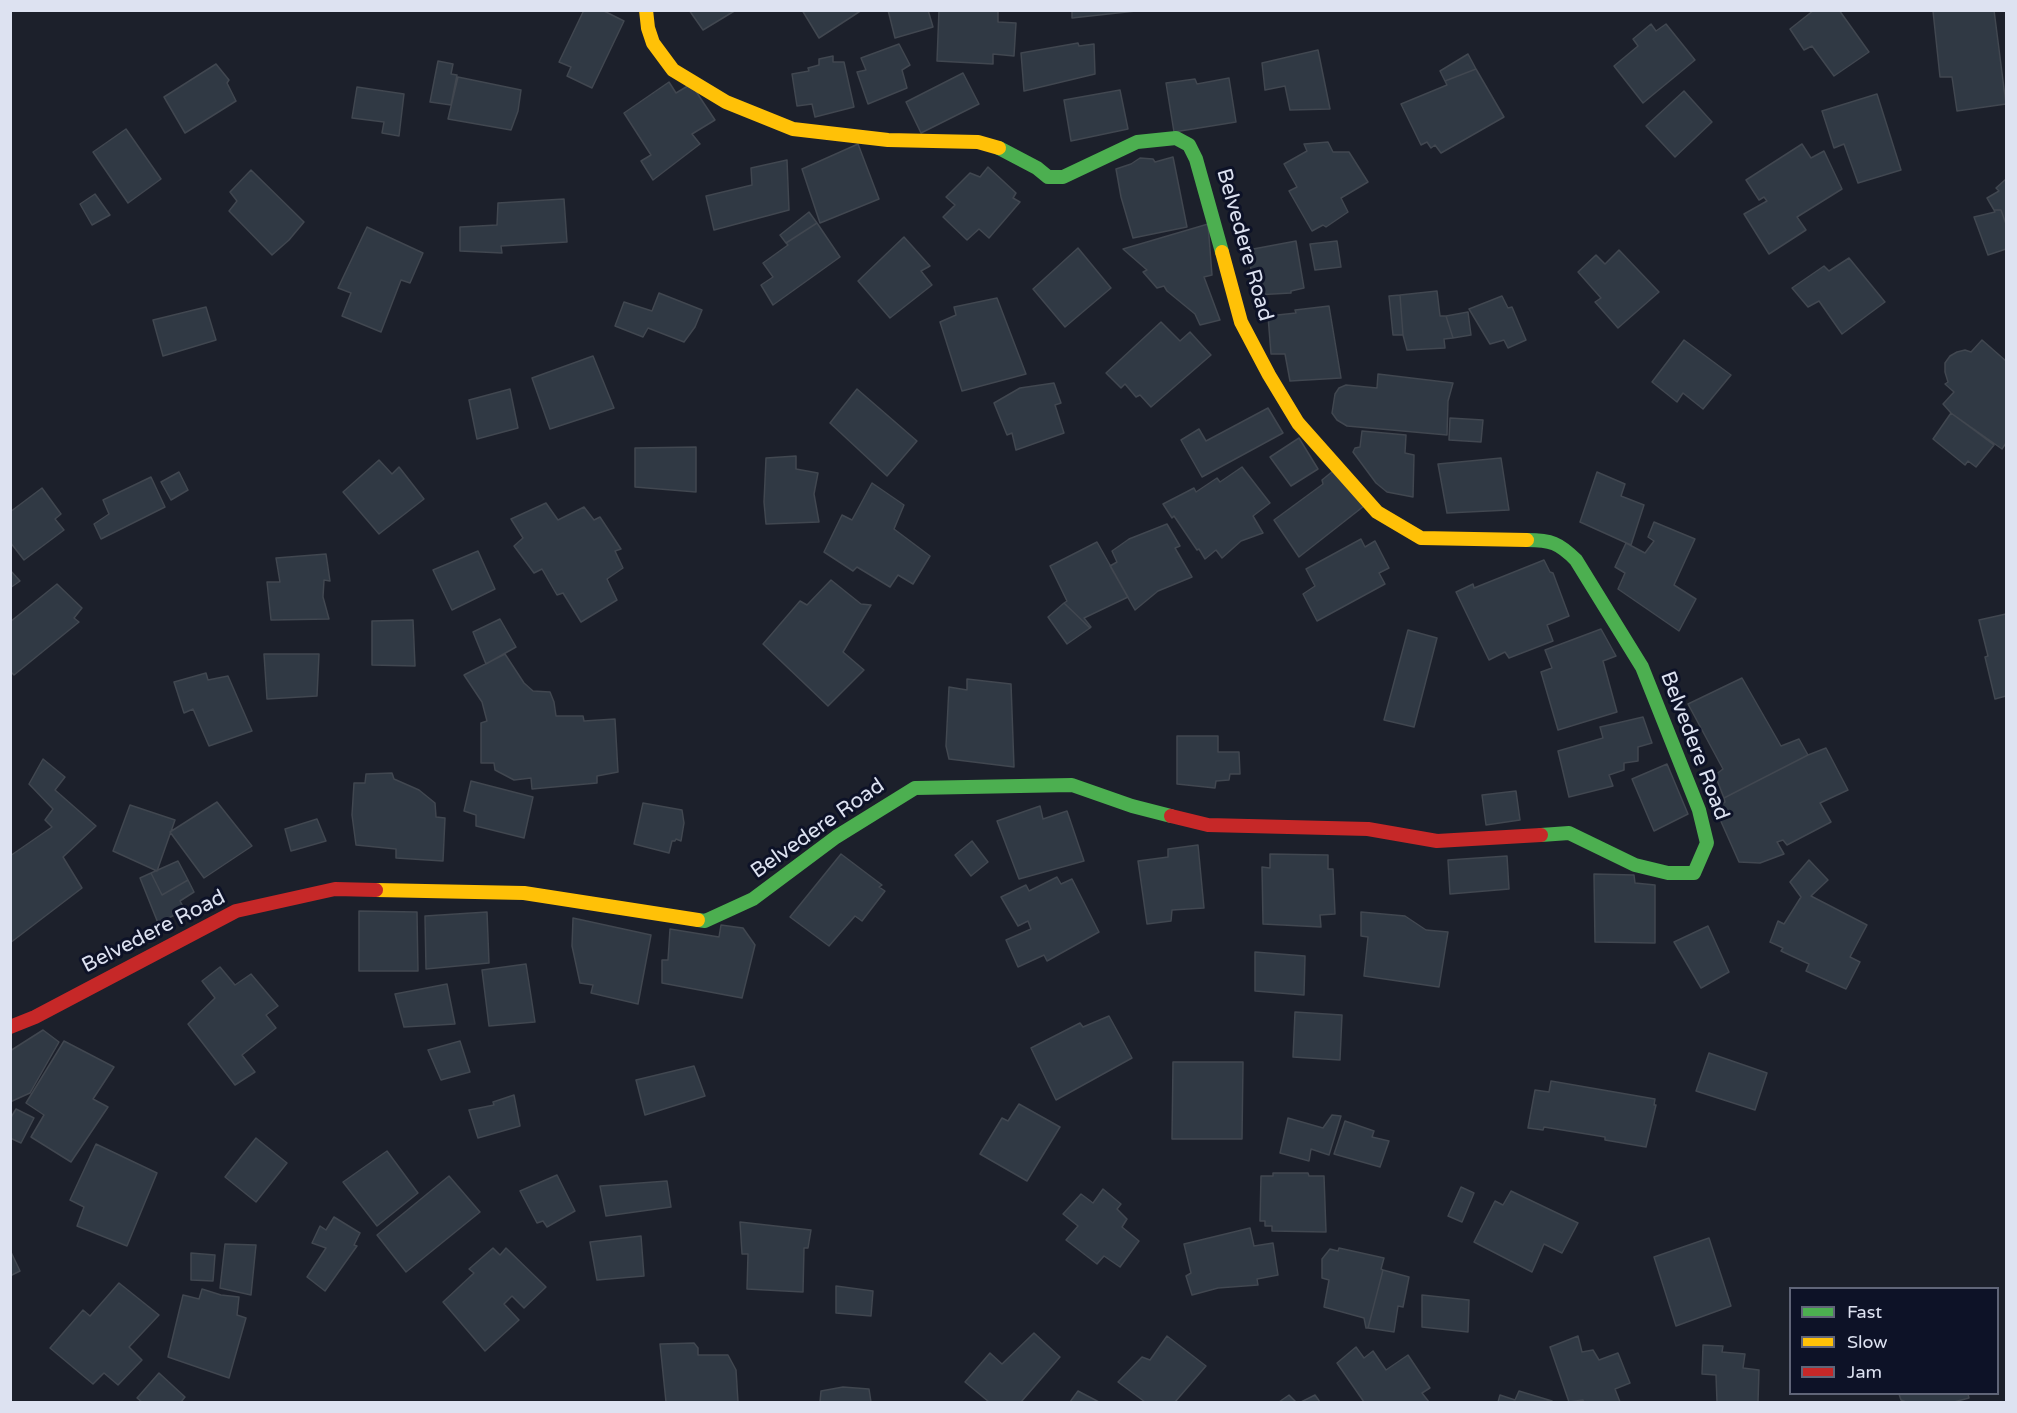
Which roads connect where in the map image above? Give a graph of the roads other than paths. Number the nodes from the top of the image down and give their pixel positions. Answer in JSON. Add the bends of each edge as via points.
{"nodes":[{"id":1,"x":646,"y":10,"type":"edge"},
{"id":2,"x":10,"y":1027,"type":"edge"}],
"edges":[{"from":1,"to":2,"type":"street","name":"Belvedere Road","via":[[653,44],[673,70],[726,102],[793,129],[888,140],[978,142],[996,147],[1048,177],[1063,177],[1137,142],[1176,138],[1189,145],[1241,322],[1298,423],[1377,512],[1421,538],[1541,540],[1562,546],[1576,560],[1642,668],[1699,810],[1707,843],[1694,873],[1668,873],[1635,865],[1569,833],[1437,841],[1368,829],[1208,825],[1132,806],[1072,785],[915,789],[836,837],[753,899],[705,921],[524,893],[335,889],[236,911]]}]}
